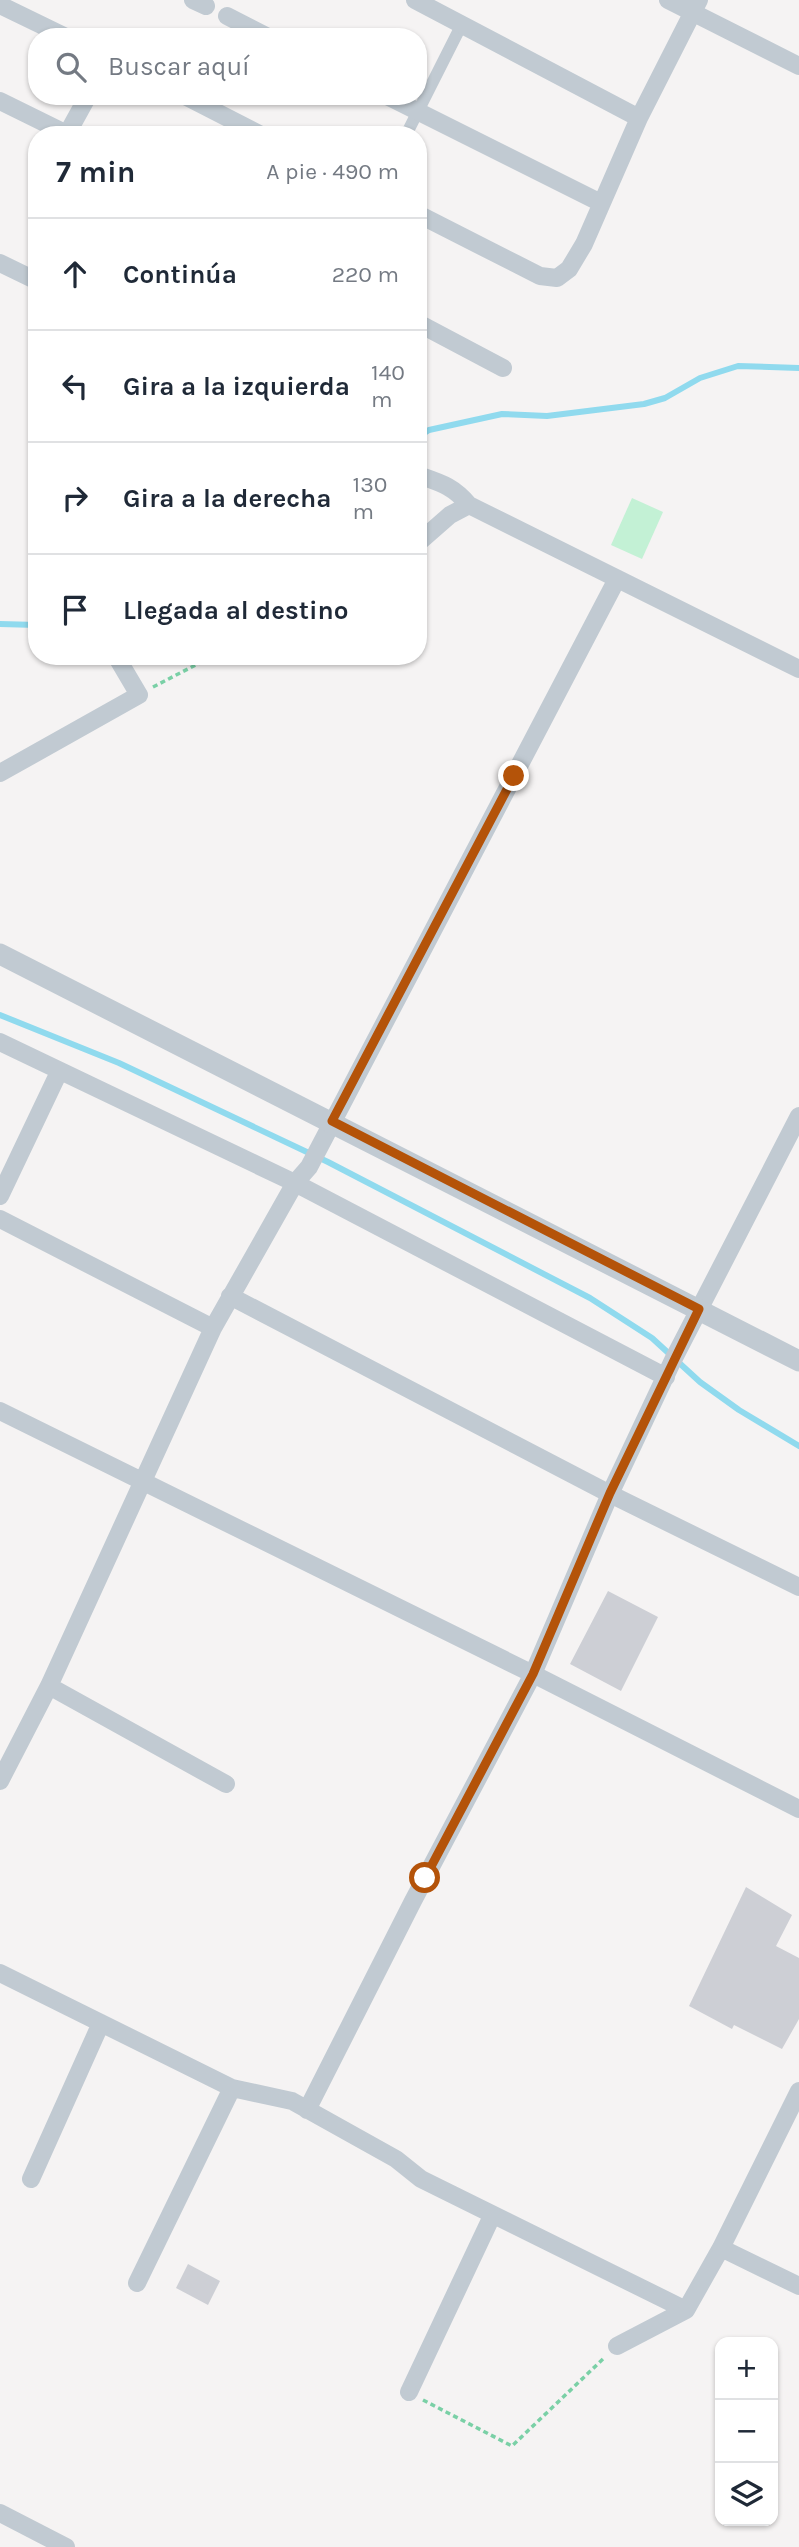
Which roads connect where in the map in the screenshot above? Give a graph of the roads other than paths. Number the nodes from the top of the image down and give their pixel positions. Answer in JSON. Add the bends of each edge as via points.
{"nodes":[{"id":1,"x":415,"y":0,"type":"edge"},
{"id":2,"x":668,"y":0,"type":"edge"},
{"id":3,"x":0,"y":5,"type":"edge"},
{"id":4,"x":696,"y":6,"type":"edge"},
{"id":5,"x":227,"y":16,"type":"dead end"},
{"id":6,"x":461,"y":26,"type":"junction"},
{"id":7,"x":47,"y":28,"type":"edge"},
{"id":8,"x":250,"y":28,"type":"edge"},
{"id":9,"x":799,"y":66,"type":"edge"},
{"id":10,"x":427,"y":96,"type":"edge"},
{"id":11,"x":0,"y":101,"type":"edge"},
{"id":12,"x":83,"y":105,"type":"edge"},
{"id":13,"x":202,"y":105,"type":"edge"},
{"id":14,"x":405,"y":105,"type":"edge"},
{"id":15,"x":422,"y":105,"type":"edge"},
{"id":16,"x":419,"y":112,"type":"junction"},
{"id":17,"x":639,"y":118,"type":"junction"},
{"id":18,"x":51,"y":126,"type":"edge"},
{"id":19,"x":71,"y":126,"type":"edge"},
{"id":20,"x":243,"y":126,"type":"edge"},
{"id":21,"x":411,"y":126,"type":"edge"},
{"id":22,"x":601,"y":203,"type":"junction"},
{"id":23,"x":427,"y":219,"type":"edge"},
{"id":24,"x":0,"y":263,"type":"edge"},
{"id":25,"x":28,"y":277,"type":"edge"},
{"id":26,"x":427,"y":328,"type":"edge"},
{"id":27,"x":503,"y":368,"type":"dead end"},
{"id":28,"x":427,"y":478,"type":"edge"},
{"id":29,"x":469,"y":505,"type":"junction"},
{"id":30,"x":427,"y":536,"type":"edge"},
{"id":31,"x":617,"y":579,"type":"junction"},
{"id":32,"x":121,"y":665,"type":"edge"},
{"id":33,"x":799,"y":669,"type":"edge"},
{"id":34,"x":0,"y":773,"type":"edge"},
{"id":35,"x":0,"y":954,"type":"edge"},
{"id":36,"x":0,"y":1042,"type":"edge"},
{"id":37,"x":59,"y":1072,"type":"junction"},
{"id":38,"x":799,"y":1116,"type":"edge"},
{"id":39,"x":332,"y":1121,"type":"junction"},
{"id":40,"x":295,"y":1183,"type":"junction"},
{"id":41,"x":0,"y":1196,"type":"edge"},
{"id":42,"x":0,"y":1219,"type":"edge"},
{"id":43,"x":230,"y":1296,"type":"junction"},
{"id":44,"x":699,"y":1309,"type":"junction"},
{"id":45,"x":213,"y":1328,"type":"junction"},
{"id":46,"x":799,"y":1361,"type":"edge"},
{"id":47,"x":666,"y":1377,"type":"junction"},
{"id":48,"x":0,"y":1411,"type":"edge"},
{"id":49,"x":142,"y":1481,"type":"junction"},
{"id":50,"x":610,"y":1493,"type":"junction"},
{"id":51,"x":799,"y":1587,"type":"edge"},
{"id":52,"x":533,"y":1674,"type":"junction"},
{"id":53,"x":49,"y":1686,"type":"junction"},
{"id":54,"x":0,"y":1781,"type":"edge"},
{"id":55,"x":226,"y":1784,"type":"dead end"},
{"id":56,"x":799,"y":1809,"type":"edge"},
{"id":57,"x":0,"y":1973,"type":"edge"},
{"id":58,"x":101,"y":2023,"type":"junction"},
{"id":59,"x":232,"y":2088,"type":"junction"},
{"id":60,"x":799,"y":2091,"type":"edge"},
{"id":61,"x":307,"y":2110,"type":"junction"},
{"id":62,"x":32,"y":2179,"type":"dead end"},
{"id":63,"x":492,"y":2216,"type":"junction"},
{"id":64,"x":721,"y":2248,"type":"junction"},
{"id":65,"x":137,"y":2283,"type":"dead end"},
{"id":66,"x":799,"y":2286,"type":"edge"},
{"id":67,"x":686,"y":2311,"type":"junction"},
{"id":68,"x":617,"y":2346,"type":"road end"},
{"id":69,"x":409,"y":2392,"type":"road end"},
{"id":70,"x":0,"y":2513,"type":"edge"},
{"id":71,"x":66,"y":2547,"type":"edge"}],
"edges":[{"from":1,"to":6,"type":"street"},
{"from":2,"to":4,"type":"street"},
{"from":3,"to":7,"type":"street"},
{"from":4,"to":9,"type":"street"},
{"from":4,"to":17,"type":"street"},
{"from":5,"to":8,"type":"street"},
{"from":6,"to":10,"type":"street"},
{"from":6,"to":17,"type":"street"},
{"from":11,"to":18,"type":"street"},
{"from":12,"to":19,"type":"street"},
{"from":13,"to":20,"type":"street"},
{"from":14,"to":16,"type":"street"},
{"from":15,"to":16,"type":"street"},
{"from":16,"to":21,"type":"street"},
{"from":16,"to":22,"type":"street"},
{"from":17,"to":22,"type":"street"},
{"from":22,"to":23,"type":"street","via":[[569,270],[557,278],[540,276]]},
{"from":24,"to":25,"type":"street"},
{"from":26,"to":27,"type":"street"},
{"from":28,"to":29,"type":"street","via":[[457,491]]},
{"from":29,"to":30,"type":"street"},
{"from":29,"to":31,"type":"street"},
{"from":31,"to":33,"type":"street"},
{"from":31,"to":39,"type":"street"},
{"from":32,"to":34,"type":"street","via":[[139,695]]},
{"from":35,"to":39,"type":"street"},
{"from":36,"to":37,"type":"street"},
{"from":37,"to":40,"type":"street"},
{"from":37,"to":41,"type":"street"},
{"from":38,"to":44,"type":"street"},
{"from":39,"to":40,"type":"street","via":[[309,1167]]},
{"from":39,"to":44,"type":"street"},
{"from":40,"to":43,"type":"street"},
{"from":40,"to":47,"type":"street"},
{"from":42,"to":45,"type":"street"},
{"from":43,"to":45,"type":"street"},
{"from":43,"to":50,"type":"street"},
{"from":44,"to":46,"type":"street"},
{"from":44,"to":47,"type":"street"},
{"from":45,"to":49,"type":"street"},
{"from":47,"to":50,"type":"street"},
{"from":48,"to":49,"type":"street"},
{"from":49,"to":52,"type":"street"},
{"from":49,"to":53,"type":"street"},
{"from":50,"to":51,"type":"street"},
{"from":50,"to":52,"type":"street"},
{"from":52,"to":56,"type":"street"},
{"from":52,"to":61,"type":"street"},
{"from":53,"to":54,"type":"street"},
{"from":53,"to":55,"type":"street"},
{"from":57,"to":58,"type":"street"},
{"from":58,"to":59,"type":"street"},
{"from":58,"to":62,"type":"street"},
{"from":59,"to":61,"type":"street","via":[[292,2101]]},
{"from":59,"to":65,"type":"street"},
{"from":60,"to":64,"type":"street"},
{"from":61,"to":63,"type":"street"},
{"from":63,"to":67,"type":"street"},
{"from":63,"to":69,"type":"street"},
{"from":64,"to":66,"type":"street"},
{"from":64,"to":67,"type":"street"},
{"from":67,"to":68,"type":"street"},
{"from":70,"to":71,"type":"street"}]}
